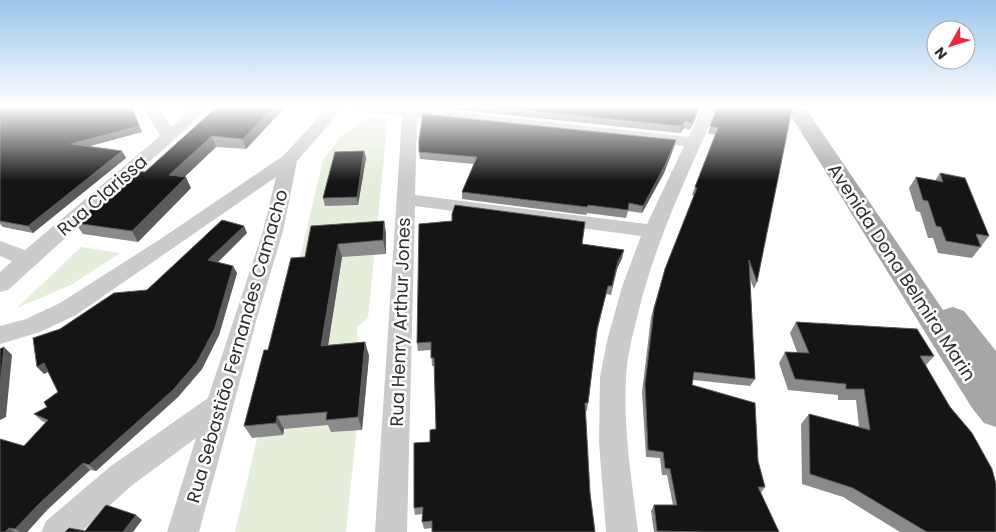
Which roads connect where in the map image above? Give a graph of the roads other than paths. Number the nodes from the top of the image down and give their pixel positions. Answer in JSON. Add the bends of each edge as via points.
{"nodes":[{"id":1,"x":165,"y":131,"type":"edge"},
{"id":2,"x":176,"y":131,"type":"edge"},
{"id":3,"x":315,"y":131,"type":"edge"},
{"id":4,"x":409,"y":131,"type":"edge"},
{"id":5,"x":588,"y":131,"type":"edge"},
{"id":6,"x":700,"y":131,"type":"edge"},
{"id":7,"x":810,"y":131,"type":"edge"},
{"id":8,"x":827,"y":131,"type":"edge"},
{"id":9,"x":169,"y":137,"type":"junction"},
{"id":10,"x":694,"y":142,"type":"junction"},
{"id":11,"x":289,"y":160,"type":"junction"},
{"id":12,"x":405,"y":199,"type":"junction"},
{"id":13,"x":654,"y":232,"type":"junction"},
{"id":14,"x":0,"y":248,"type":"edge"},
{"id":15,"x":26,"y":260,"type":"junction"},
{"id":16,"x":0,"y":284,"type":"edge"},
{"id":17,"x":0,"y":336,"type":"edge"},
{"id":18,"x":996,"y":375,"type":"edge"},
{"id":19,"x":219,"y":406,"type":"junction"},
{"id":20,"x":996,"y":412,"type":"edge"},
{"id":21,"x":57,"y":532,"type":"edge"},
{"id":22,"x":183,"y":532,"type":"edge"},
{"id":23,"x":391,"y":532,"type":"edge"},
{"id":24,"x":622,"y":532,"type":"edge"}],
"edges":[{"from":1,"to":9,"type":"street"},
{"from":2,"to":9,"type":"street","name":"Rua Clarissa"},
{"from":3,"to":11,"type":"street"},
{"from":4,"to":12,"type":"street","name":"Rua Henry Arthur Jones"},
{"from":5,"to":10,"type":"street"},
{"from":6,"to":10,"type":"street"},
{"from":7,"to":20,"type":"main road","name":"Avenida Dona Belmira Marin"},
{"from":8,"to":18,"type":"main road","name":"Avenida Dona Belmira Marin","via":[[959,329]]},
{"from":9,"to":15,"type":"street","name":"Rua Clarissa"},
{"from":10,"to":13,"type":"street"},
{"from":11,"to":17,"type":"street","via":[[68,309],[32,326]]},
{"from":11,"to":19,"type":"street","name":"Rua Sebastião Fernandes Camacho","via":[[273,231]]},
{"from":12,"to":13,"type":"street"},
{"from":12,"to":23,"type":"street","name":"Rua Henry Arthur Jones"},
{"from":13,"to":24,"type":"street","via":[[626,314],[614,377],[613,442]]},
{"from":14,"to":15,"type":"street"},
{"from":15,"to":16,"type":"street","name":"Rua Clarissa"},
{"from":19,"to":21,"type":"street","via":[[121,476]]},
{"from":19,"to":22,"type":"street","name":"Rua Sebastião Fernandes Camacho"}]}
